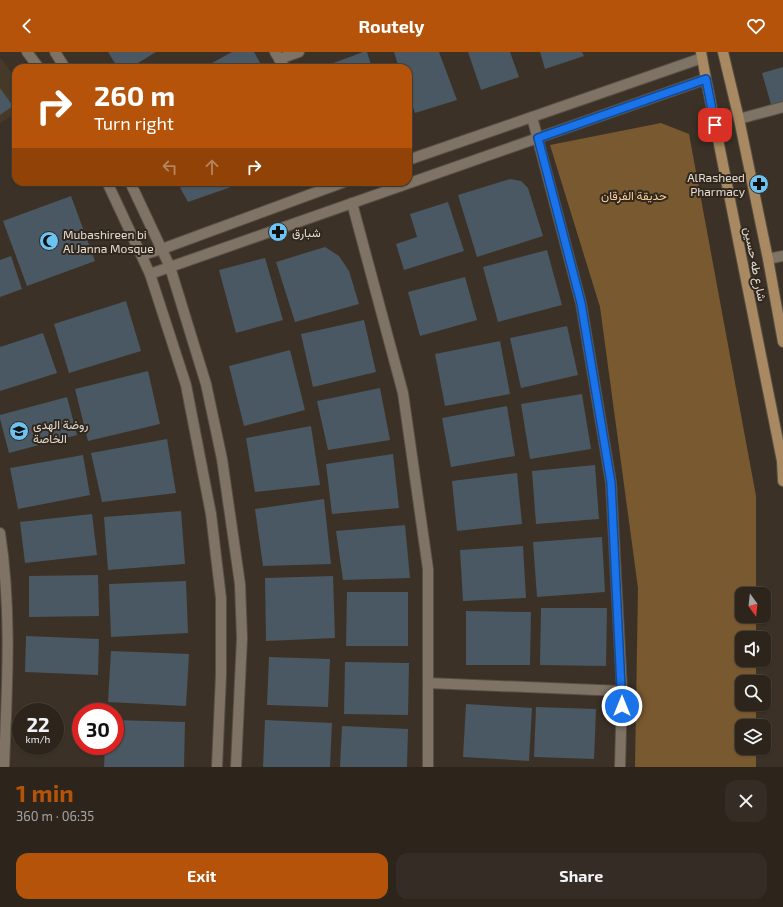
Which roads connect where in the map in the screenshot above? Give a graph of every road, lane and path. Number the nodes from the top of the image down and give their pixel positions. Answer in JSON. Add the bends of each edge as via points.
{"nodes":[{"id":1,"x":27,"y":52,"type":"edge"},
{"id":2,"x":55,"y":52,"type":"edge"},
{"id":3,"x":299,"y":52,"type":"edge"},
{"id":4,"x":723,"y":52,"type":"edge"},
{"id":5,"x":701,"y":55,"type":"edge"},
{"id":6,"x":277,"y":56,"type":"edge"},
{"id":7,"x":36,"y":64,"type":"edge"},
{"id":8,"x":62,"y":64,"type":"edge"},
{"id":9,"x":706,"y":79,"type":"junction"},
{"id":10,"x":783,"y":108,"type":"edge"},
{"id":11,"x":532,"y":116,"type":"junction"},
{"id":12,"x":739,"y":119,"type":"junction"},
{"id":13,"x":538,"y":138,"type":"junction"},
{"id":14,"x":412,"y":159,"type":"edge"},
{"id":15,"x":412,"y":182,"type":"edge"},
{"id":16,"x":109,"y":186,"type":"edge"},
{"id":17,"x":132,"y":186,"type":"edge"},
{"id":18,"x":333,"y":186,"type":"edge"},
{"id":19,"x":401,"y":186,"type":"edge"},
{"id":20,"x":352,"y":203,"type":"junction"},
{"id":21,"x":162,"y":249,"type":"junction"},
{"id":22,"x":142,"y":255,"type":"junction"},
{"id":23,"x":783,"y":256,"type":"edge"},
{"id":24,"x":768,"y":259,"type":"junction"},
{"id":25,"x":170,"y":267,"type":"junction"},
{"id":26,"x":150,"y":274,"type":"junction"},
{"id":27,"x":783,"y":342,"type":"edge"},
{"id":28,"x":783,"y":481,"type":"edge"},
{"id":29,"x":0,"y":533,"type":"edge"},
{"id":30,"x":428,"y":683,"type":"junction"},
{"id":31,"x":622,"y":691,"type":"junction"},
{"id":32,"x":4,"y":767,"type":"edge"},
{"id":33,"x":217,"y":767,"type":"edge"},
{"id":34,"x":236,"y":767,"type":"edge"},
{"id":35,"x":428,"y":767,"type":"edge"},
{"id":36,"x":620,"y":767,"type":"edge"}],
"edges":[{"from":1,"to":7,"type":"main road"},
{"from":2,"to":8,"type":"main road"},
{"from":3,"to":6,"type":"main road"},
{"from":4,"to":12,"type":"main road","name":"شارع طه حسين"},
{"from":5,"to":9,"type":"main road","name":"شارع طه حسين"},
{"from":5,"to":11,"type":"main road"},
{"from":9,"to":13,"type":"main road"},
{"from":9,"to":28,"type":"main road","name":"شارع طه حسين","via":[[780,453]]},
{"from":10,"to":12,"type":"main road"},
{"from":11,"to":13,"type":"main road"},
{"from":11,"to":14,"type":"main road"},
{"from":12,"to":24,"type":"main road","name":"شارع طه حسين"},
{"from":13,"to":15,"type":"main road"},
{"from":13,"to":31,"type":"main road","via":[[581,303],[611,483]]},
{"from":16,"to":22,"type":"main road"},
{"from":17,"to":21,"type":"main road"},
{"from":18,"to":21,"type":"main road"},
{"from":19,"to":20,"type":"main road"},
{"from":20,"to":25,"type":"main road"},
{"from":20,"to":30,"type":"main road","via":[[403,393],[428,569]]},
{"from":21,"to":22,"type":"main road"},
{"from":21,"to":25,"type":"main road"},
{"from":22,"to":26,"type":"main road"},
{"from":23,"to":24,"type":"main road"},
{"from":24,"to":27,"type":"main road","name":"شارع طه حسين"},
{"from":25,"to":26,"type":"main road"},
{"from":25,"to":34,"type":"main road","via":[[206,384],[222,459],[240,584],[242,638]]},
{"from":26,"to":33,"type":"main road","via":[[186,385],[211,514],[221,598]]},
{"from":29,"to":32,"type":"main road","via":[[8,616]]},
{"from":30,"to":31,"type":"main road"},
{"from":30,"to":35,"type":"main road"},
{"from":31,"to":36,"type":"main road"}]}
